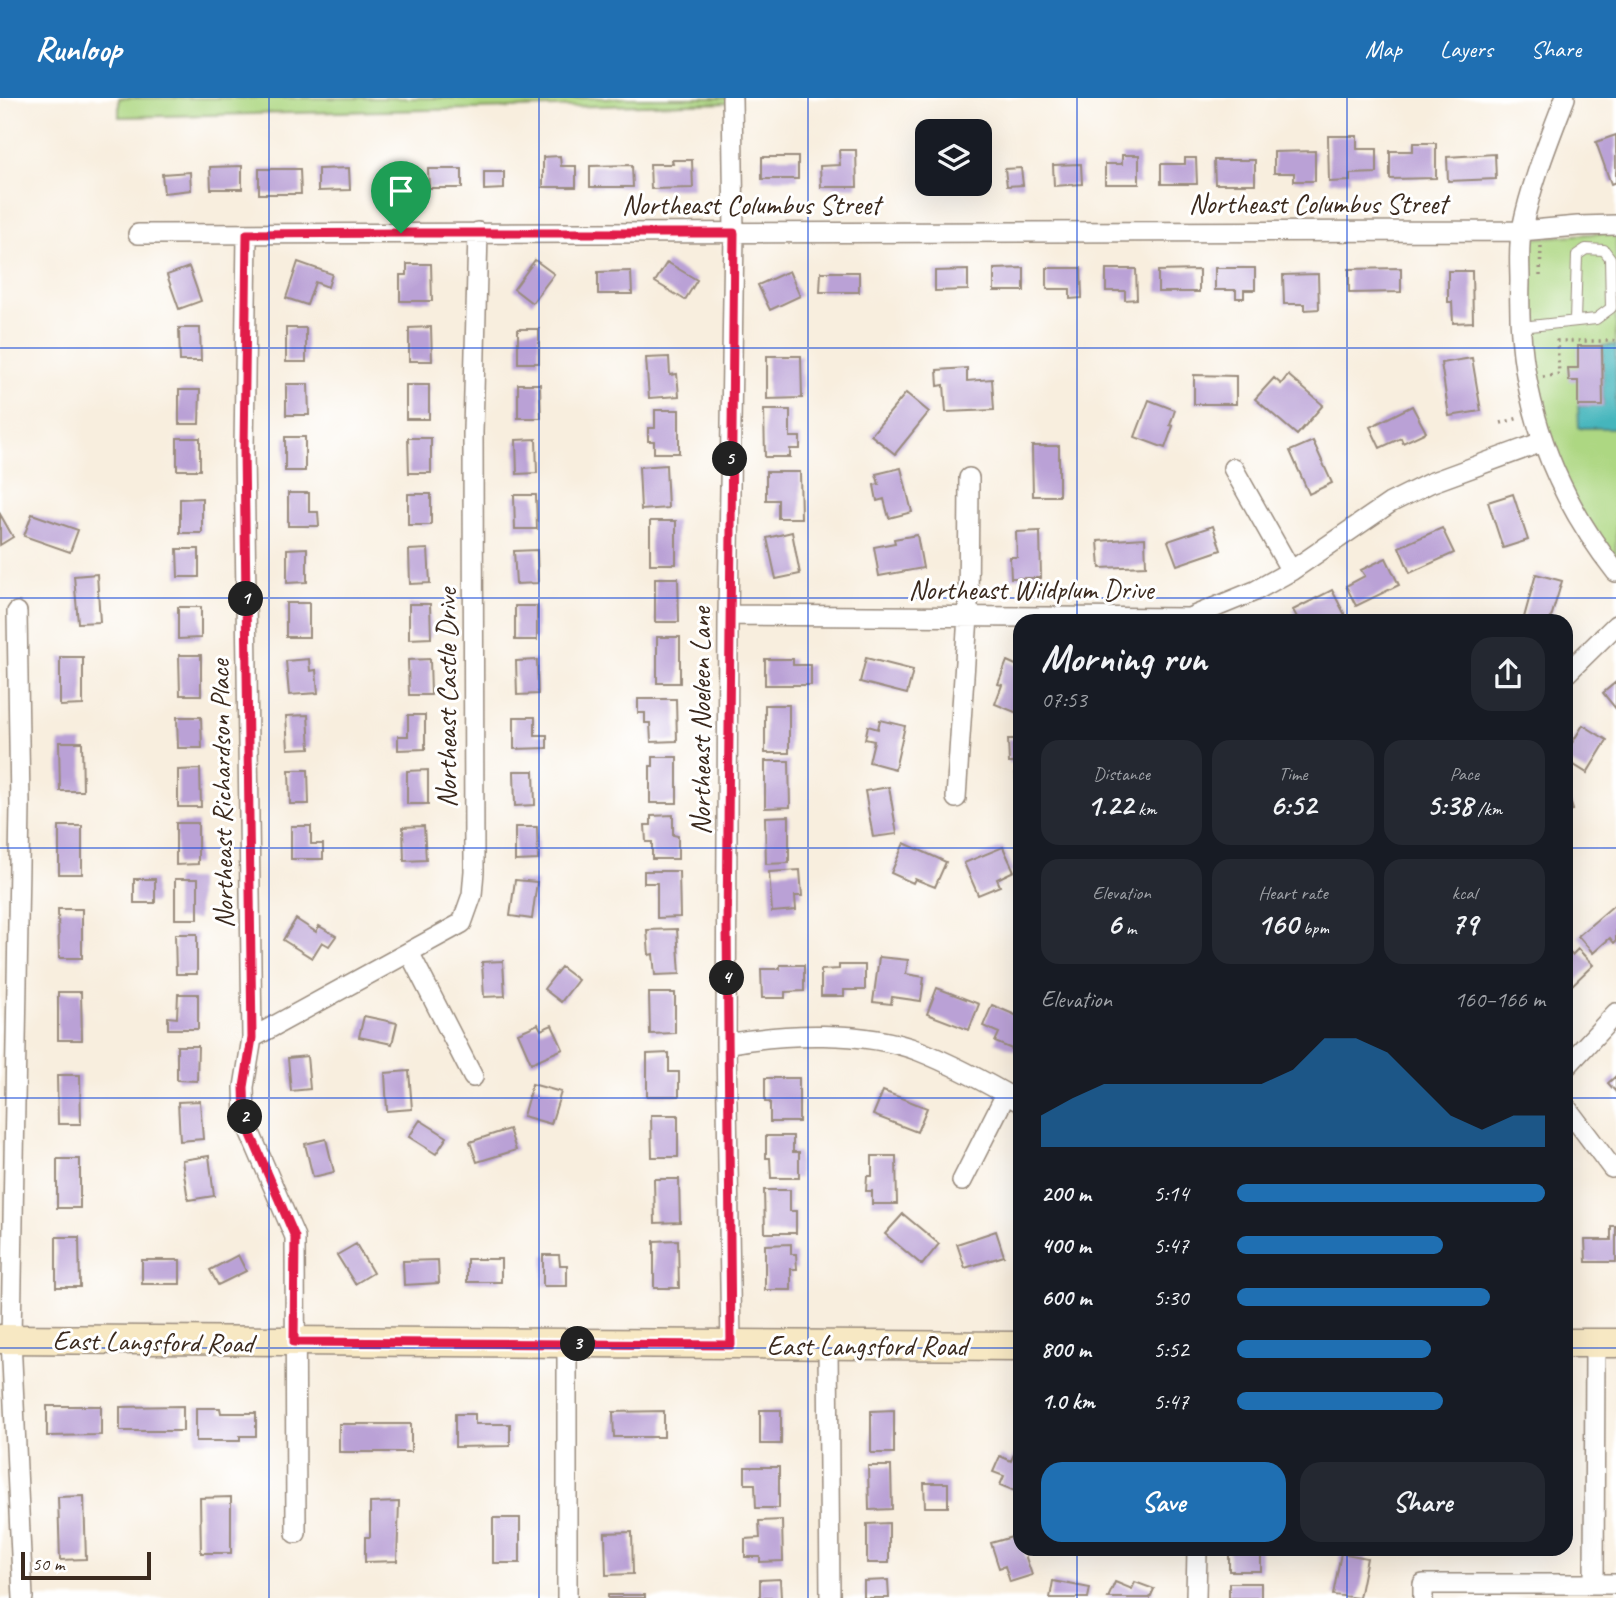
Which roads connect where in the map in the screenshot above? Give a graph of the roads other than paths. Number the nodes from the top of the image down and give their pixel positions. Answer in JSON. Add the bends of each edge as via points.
{"nodes":[{"id":1,"x":732,"y":98,"type":"edge"},
{"id":2,"x":1565,"y":98,"type":"edge"},
{"id":3,"x":1616,"y":225,"type":"edge"},
{"id":4,"x":1521,"y":231,"type":"junction"},
{"id":5,"x":478,"y":232,"type":"junction"},
{"id":6,"x":734,"y":233,"type":"junction"},
{"id":7,"x":138,"y":234,"type":"dead end"},
{"id":8,"x":247,"y":234,"type":"junction"},
{"id":9,"x":1575,"y":321,"type":"junction"},
{"id":10,"x":1521,"y":327,"type":"junction"},
{"id":11,"x":1542,"y":442,"type":"junction"},
{"id":12,"x":1233,"y":468,"type":"dead end"},
{"id":13,"x":970,"y":478,"type":"dead end"},
{"id":14,"x":1291,"y":571,"type":"junction"},
{"id":15,"x":1616,"y":572,"type":"edge"},
{"id":16,"x":17,"y":612,"type":"dead end"},
{"id":17,"x":1204,"y":614,"type":"edge"},
{"id":18,"x":728,"y":615,"type":"junction"},
{"id":19,"x":968,"y":616,"type":"junction"},
{"id":20,"x":1013,"y":617,"type":"edge"},
{"id":21,"x":1616,"y":625,"type":"edge"},
{"id":22,"x":1573,"y":667,"type":"edge"},
{"id":23,"x":956,"y":798,"type":"dead end"},
{"id":24,"x":409,"y":952,"type":"junction"},
{"id":25,"x":1616,"y":1013,"type":"edge"},
{"id":26,"x":252,"y":1038,"type":"junction"},
{"id":27,"x":726,"y":1044,"type":"junction"},
{"id":28,"x":1573,"y":1059,"type":"edge"},
{"id":29,"x":473,"y":1077,"type":"dead end"},
{"id":30,"x":1013,"y":1098,"type":"edge"},
{"id":31,"x":1573,"y":1116,"type":"edge"},
{"id":32,"x":1612,"y":1168,"type":"dead end"},
{"id":33,"x":962,"y":1181,"type":"dead end"},
{"id":34,"x":5,"y":1339,"type":"edge"},
{"id":35,"x":294,"y":1342,"type":"junction"},
{"id":36,"x":1573,"y":1343,"type":"edge"},
{"id":37,"x":1606,"y":1343,"type":"edge"},
{"id":38,"x":567,"y":1344,"type":"junction"},
{"id":39,"x":731,"y":1345,"type":"junction"},
{"id":40,"x":828,"y":1345,"type":"junction"},
{"id":41,"x":1013,"y":1346,"type":"edge"},
{"id":42,"x":296,"y":1533,"type":"dead end"},
{"id":43,"x":1198,"y":1556,"type":"edge"},
{"id":44,"x":1594,"y":1584,"type":"junction"},
{"id":45,"x":1616,"y":1584,"type":"edge"},
{"id":46,"x":1423,"y":1591,"type":"edge"},
{"id":47,"x":23,"y":1598,"type":"edge"},
{"id":48,"x":567,"y":1598,"type":"edge"},
{"id":49,"x":830,"y":1598,"type":"edge"},
{"id":50,"x":1196,"y":1598,"type":"edge"}],
"edges":[{"from":1,"to":6,"type":"street","name":"Northeast Noeleen Lane"},
{"from":2,"to":4,"type":"street"},
{"from":3,"to":4,"type":"street","name":"Northeast Columbus Street"},
{"from":4,"to":6,"type":"street","name":"Northeast Columbus Street"},
{"from":4,"to":10,"type":"street"},
{"from":5,"to":6,"type":"street","name":"Northeast Columbus Street"},
{"from":5,"to":8,"type":"street","name":"Northeast Columbus Street"},
{"from":5,"to":24,"type":"street","name":"Northeast Castle Drive","via":[[472,895],[462,923]]},
{"from":6,"to":18,"type":"street","name":"Northeast Noeleen Lane"},
{"from":7,"to":8,"type":"street","name":"Northeast Columbus Street"},
{"from":8,"to":26,"type":"street","name":"Northeast Richardson Place","via":[[244,450]]},
{"from":9,"to":9,"type":"lane","via":[[1596,319],[1611,308],[1610,258],[1604,250],[1586,249],[1577,256]]},
{"from":9,"to":10,"type":"lane"},
{"from":10,"to":11,"type":"street","via":[[1523,362]]},
{"from":11,"to":14,"type":"street","name":"Northeast Wildplum Drive","via":[[1430,483],[1390,503]]},
{"from":11,"to":15,"type":"street","via":[[1567,499]]},
{"from":12,"to":14,"type":"street"},
{"from":13,"to":19,"type":"street"},
{"from":14,"to":17,"type":"street","name":"Northeast Wildplum Drive"},
{"from":16,"to":34,"type":"street","via":[[19,804]]},
{"from":18,"to":19,"type":"street","name":"Northeast Wildplum Drive"},
{"from":18,"to":27,"type":"street","name":"Northeast Noeleen Lane"},
{"from":19,"to":20,"type":"street","name":"Northeast Wildplum Drive"},
{"from":19,"to":23,"type":"street"},
{"from":21,"to":22,"type":"street"},
{"from":24,"to":26,"type":"street","name":"Northeast Castle Drive"},
{"from":24,"to":29,"type":"street"},
{"from":25,"to":28,"type":"street"},
{"from":26,"to":35,"type":"street","name":"Northeast Richardson Place","via":[[244,1087],[245,1121],[295,1237]]},
{"from":27,"to":30,"type":"street","via":[[791,1036],[878,1042],[918,1051]]},
{"from":27,"to":39,"type":"street","name":"Northeast Noeleen Lane"},
{"from":30,"to":33,"type":"street"},
{"from":31,"to":32,"type":"street"},
{"from":34,"to":35,"type":"street","name":"East Langsford Road"},
{"from":34,"to":47,"type":"street"},
{"from":35,"to":38,"type":"street","name":"East Langsford Road"},
{"from":35,"to":42,"type":"street","name":"Northeast Richardson Place"},
{"from":36,"to":37,"type":"street"},
{"from":37,"to":44,"type":"street"},
{"from":38,"to":39,"type":"street","name":"East Langsford Road"},
{"from":38,"to":48,"type":"street"},
{"from":39,"to":40,"type":"street","name":"East Langsford Road"},
{"from":40,"to":41,"type":"street","name":"East Langsford Road"},
{"from":40,"to":49,"type":"street"},
{"from":43,"to":50,"type":"street"},
{"from":44,"to":45,"type":"street"},
{"from":44,"to":46,"type":"street"}]}
